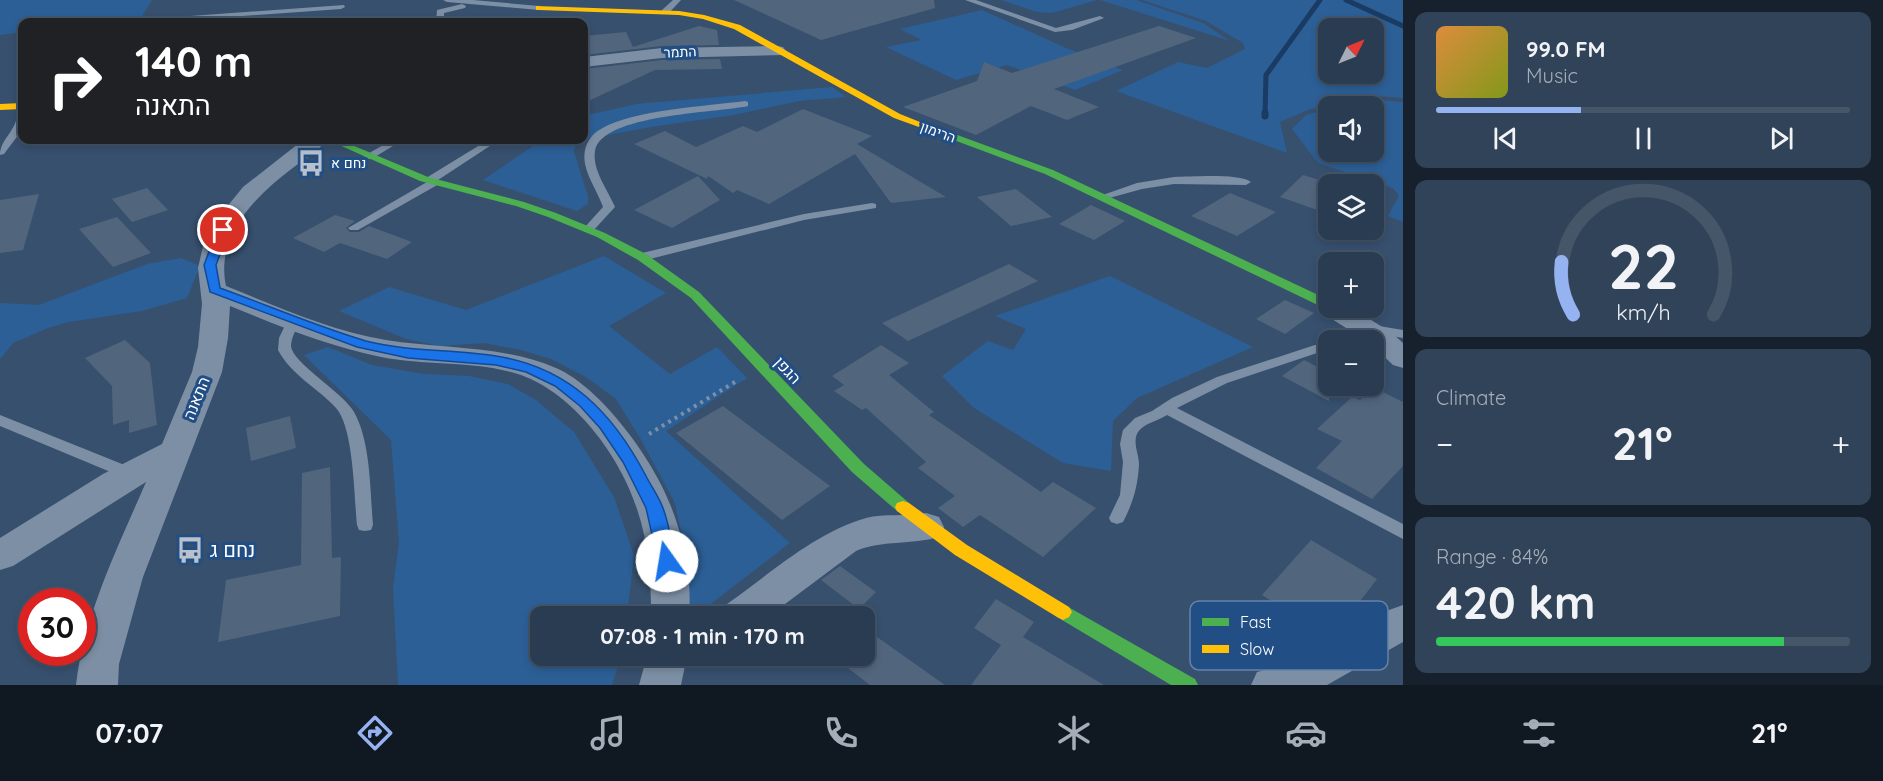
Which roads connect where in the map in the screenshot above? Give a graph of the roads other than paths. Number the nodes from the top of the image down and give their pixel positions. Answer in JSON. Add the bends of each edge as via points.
{"nodes":[{"id":1,"x":447,"y":0,"type":"edge"},
{"id":2,"x":677,"y":0,"type":"edge"},
{"id":3,"x":969,"y":0,"type":"edge"},
{"id":4,"x":472,"y":2,"type":"junction"},
{"id":5,"x":340,"y":7,"type":"dead end"},
{"id":6,"x":539,"y":8,"type":"joint"},
{"id":7,"x":665,"y":12,"type":"junction"},
{"id":8,"x":190,"y":18,"type":"edge"},
{"id":9,"x":440,"y":18,"type":"edge"},
{"id":10,"x":1100,"y":18,"type":"dead end"},
{"id":11,"x":777,"y":51,"type":"junction"},
{"id":12,"x":588,"y":61,"type":"edge"},
{"id":13,"x":745,"y":104,"type":"dead end"},
{"id":14,"x":18,"y":106,"type":"edge"},
{"id":15,"x":0,"y":107,"type":"edge"},
{"id":16,"x":18,"y":131,"type":"edge"},
{"id":17,"x":311,"y":144,"type":"edge"},
{"id":18,"x":342,"y":144,"type":"edge"},
{"id":19,"x":391,"y":144,"type":"edge"},
{"id":20,"x":488,"y":144,"type":"edge"},
{"id":21,"x":0,"y":152,"type":"edge"},
{"id":22,"x":369,"y":156,"type":"junction"},
{"id":23,"x":432,"y":181,"type":"junction"},
{"id":24,"x":1246,"y":182,"type":"dead end"},
{"id":25,"x":1102,"y":197,"type":"junction"},
{"id":26,"x":872,"y":207,"type":"dead end"},
{"id":27,"x":354,"y":228,"type":"dead end"},
{"id":28,"x":588,"y":230,"type":"junction"},
{"id":29,"x":642,"y":257,"type":"junction"},
{"id":30,"x":214,"y":290,"type":"junction"},
{"id":31,"x":1318,"y":300,"type":"edge"},
{"id":32,"x":1349,"y":318,"type":"edge"},
{"id":33,"x":294,"y":320,"type":"junction"},
{"id":34,"x":1364,"y":328,"type":"junction"},
{"id":35,"x":1403,"y":334,"type":"edge"},
{"id":36,"x":1315,"y":349,"type":"dead end"},
{"id":37,"x":1403,"y":359,"type":"edge"},
{"id":38,"x":1166,"y":409,"type":"junction"},
{"id":39,"x":0,"y":420,"type":"edge"},
{"id":40,"x":174,"y":452,"type":"junction"},
{"id":41,"x":132,"y":474,"type":"junction"},
{"id":42,"x":1117,"y":518,"type":"dead end"},
{"id":43,"x":365,"y":525,"type":"dead end"},
{"id":44,"x":926,"y":527,"type":"junction"},
{"id":45,"x":1403,"y":532,"type":"edge"},
{"id":46,"x":0,"y":556,"type":"edge"},
{"id":47,"x":669,"y":606,"type":"edge"},
{"id":48,"x":755,"y":606,"type":"edge"},
{"id":49,"x":1403,"y":622,"type":"edge"},
{"id":50,"x":1388,"y":630,"type":"edge"},
{"id":51,"x":665,"y":666,"type":"edge"},
{"id":52,"x":1316,"y":670,"type":"edge"},
{"id":53,"x":97,"y":685,"type":"edge"},
{"id":54,"x":660,"y":685,"type":"edge"},
{"id":55,"x":1188,"y":685,"type":"edge"},
{"id":56,"x":1272,"y":685,"type":"edge"}],
"edges":[{"from":1,"to":4,"type":"lane"},
{"from":2,"to":7,"type":"lane"},
{"from":3,"to":10,"type":"lane","via":[[1055,30]]},
{"from":4,"to":6,"type":"lane"},
{"from":4,"to":9,"type":"lane","via":[[445,9]]},
{"from":5,"to":8,"type":"lane"},
{"from":6,"to":7,"type":"street","name":"הרימון"},
{"from":7,"to":11,"type":"street","name":"הרימון","via":[[724,22]]},
{"from":11,"to":12,"type":"street","name":"התמר","via":[[662,52]]},
{"from":11,"to":25,"type":"street","name":"הרימון","via":[[897,116],[1049,172]]},
{"from":13,"to":28,"type":"lane","via":[[639,118],[604,130],[595,138],[590,153],[593,172],[609,207]]},
{"from":14,"to":15,"type":"street"},
{"from":16,"to":21,"type":"lane"},
{"from":17,"to":30,"type":"street","name":"התאנה","via":[[248,195],[228,219],[210,265]]},
{"from":18,"to":22,"type":"street","name":"הגפן"},
{"from":19,"to":22,"type":"lane"},
{"from":20,"to":23,"type":"lane"},
{"from":22,"to":23,"type":"street","name":"הגפן"},
{"from":23,"to":27,"type":"lane"},
{"from":23,"to":28,"type":"street","name":"הגפן","via":[[520,204]]},
{"from":24,"to":25,"type":"lane","via":[[1163,180]]},
{"from":25,"to":31,"type":"street","name":"הרימון"},
{"from":26,"to":29,"type":"lane","via":[[804,217]]},
{"from":28,"to":29,"type":"street","name":"הגפן"},
{"from":29,"to":44,"type":"street","name":"הגפן","via":[[695,295],[858,468]]},
{"from":30,"to":33,"type":"street"},
{"from":30,"to":40,"type":"street","name":"התאנה","via":[[214,339],[207,372]]},
{"from":32,"to":34,"type":"street"},
{"from":33,"to":43,"type":"lane","via":[[285,339],[285,351],[348,413],[356,444]]},
{"from":33,"to":47,"type":"street","via":[[362,344],[531,368],[585,402],[605,424],[655,508],[667,561]]},
{"from":34,"to":35,"type":"lane"},
{"from":34,"to":37,"type":"street"},
{"from":36,"to":38,"type":"lane","via":[[1222,380]]},
{"from":38,"to":42,"type":"lane","via":[[1131,430],[1128,495]]},
{"from":38,"to":45,"type":"lane"},
{"from":39,"to":41,"type":"lane"},
{"from":40,"to":41,"type":"street"},
{"from":40,"to":53,"type":"street","name":"התאנה","via":[[124,576],[99,664]]},
{"from":41,"to":46,"type":"street"},
{"from":44,"to":48,"type":"street","via":[[869,531],[843,541]]},
{"from":44,"to":55,"type":"street","name":"הגפן","via":[[974,560]]},
{"from":49,"to":50,"type":"street"},
{"from":51,"to":54,"type":"street"},
{"from":52,"to":56,"type":"street","via":[[1296,681]]}]}
